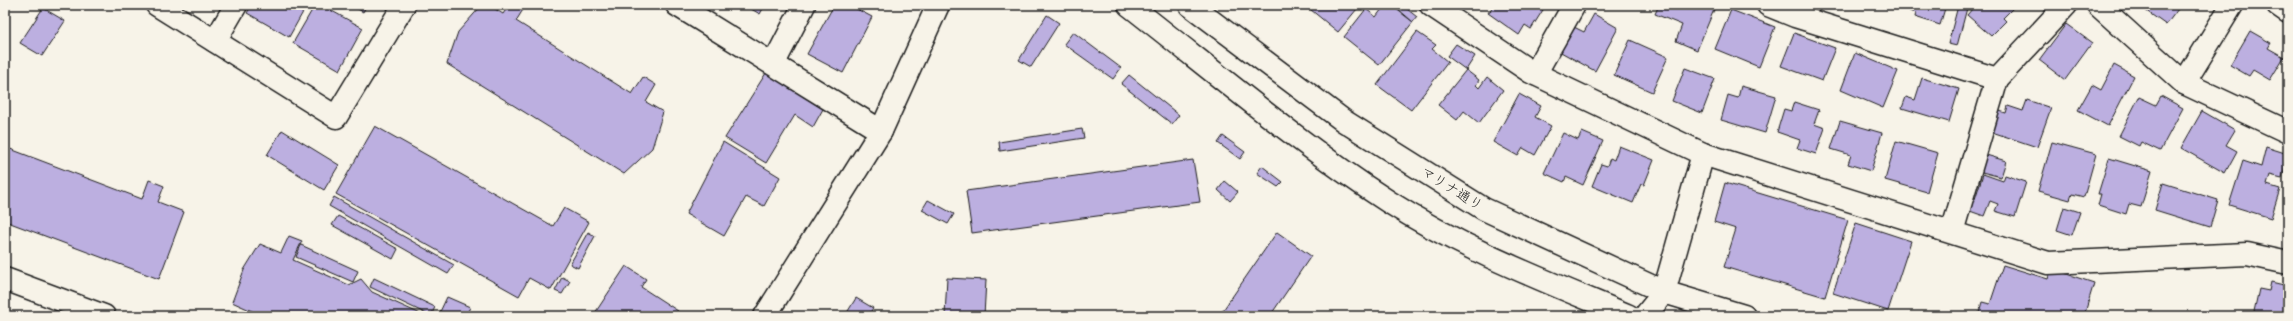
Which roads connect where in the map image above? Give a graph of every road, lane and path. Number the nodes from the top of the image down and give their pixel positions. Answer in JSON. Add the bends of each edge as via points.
{"nodes":[{"id":1,"x":157,"y":5,"type":"edge"},
{"id":2,"x":236,"y":5,"type":"edge"},
{"id":3,"x":404,"y":5,"type":"edge"},
{"id":4,"x":677,"y":5,"type":"edge"},
{"id":5,"x":804,"y":5,"type":"edge"},
{"id":6,"x":938,"y":5,"type":"edge"},
{"id":7,"x":1129,"y":5,"type":"edge"},
{"id":8,"x":1190,"y":5,"type":"edge"},
{"id":9,"x":1431,"y":5,"type":"edge"},
{"id":10,"x":1574,"y":5,"type":"edge"},
{"id":11,"x":1768,"y":5,"type":"edge"},
{"id":12,"x":2066,"y":5,"type":"edge"},
{"id":13,"x":2098,"y":5,"type":"edge"},
{"id":14,"x":2232,"y":5,"type":"edge"},
{"id":15,"x":2278,"y":5,"type":"edge"},
{"id":16,"x":1792,"y":11,"type":"edge"},
{"id":17,"x":2288,"y":12,"type":"edge"},
{"id":18,"x":215,"y":41,"type":"junction"},
{"id":19,"x":774,"y":63,"type":"junction"},
{"id":20,"x":1535,"y":74,"type":"junction"},
{"id":21,"x":1997,"y":79,"type":"junction"},
{"id":22,"x":2184,"y":83,"type":"junction"},
{"id":23,"x":881,"y":131,"type":"junction"},
{"id":24,"x":2288,"y":132,"type":"edge"},
{"id":25,"x":1703,"y":154,"type":"junction"},
{"id":26,"x":1952,"y":232,"type":"junction"},
{"id":27,"x":2288,"y":263,"type":"edge"},
{"id":28,"x":5,"y":279,"type":"edge"},
{"id":29,"x":1664,"y":292,"type":"junction"},
{"id":30,"x":104,"y":316,"type":"edge"},
{"id":31,"x":765,"y":316,"type":"edge"},
{"id":32,"x":1629,"y":316,"type":"edge"},
{"id":33,"x":1645,"y":316,"type":"edge"},
{"id":34,"x":1744,"y":316,"type":"edge"}],
"edges":[{"from":1,"to":18,"type":"street"},
{"from":2,"to":18,"type":"street"},
{"from":3,"to":18,"type":"street","via":[[336,117]]},
{"from":4,"to":19,"type":"street"},
{"from":5,"to":19,"type":"street"},
{"from":6,"to":23,"type":"street"},
{"from":7,"to":32,"type":"street","via":[[1322,156],[1390,203],[1483,254]]},
{"from":8,"to":29,"type":"street","name":"マリナ通り","via":[[1344,121],[1484,209]]},
{"from":9,"to":20,"type":"street"},
{"from":10,"to":20,"type":"street"},
{"from":11,"to":16,"type":"street"},
{"from":12,"to":21,"type":"street"},
{"from":13,"to":22,"type":"street"},
{"from":14,"to":22,"type":"street"},
{"from":15,"to":17,"type":"street"},
{"from":16,"to":21,"type":"street"},
{"from":19,"to":23,"type":"street"},
{"from":20,"to":25,"type":"street"},
{"from":21,"to":26,"type":"street"},
{"from":22,"to":24,"type":"street"},
{"from":23,"to":31,"type":"street"},
{"from":25,"to":26,"type":"street"},
{"from":25,"to":29,"type":"street"},
{"from":26,"to":27,"type":"street","via":[[2048,263],[2247,254]]},
{"from":28,"to":30,"type":"street"},
{"from":29,"to":33,"type":"street"},
{"from":29,"to":34,"type":"street","name":"マリナ通り"}]}
